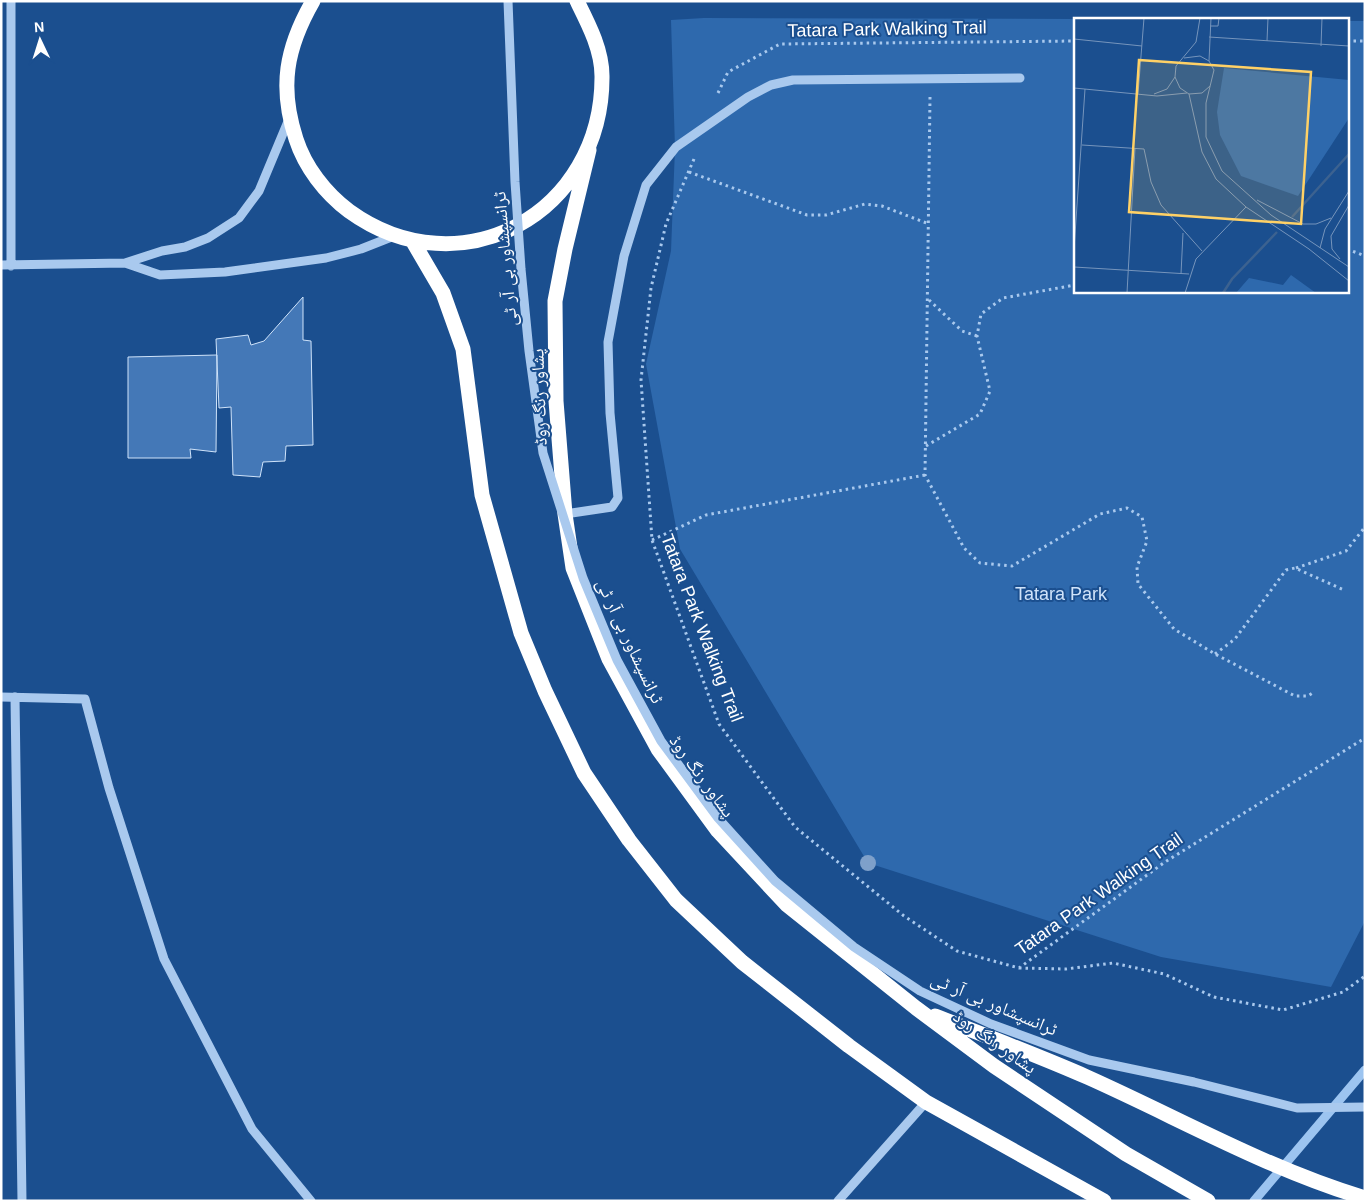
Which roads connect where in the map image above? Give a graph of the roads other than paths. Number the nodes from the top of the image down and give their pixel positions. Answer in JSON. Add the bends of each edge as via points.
{"nodes":[{"id":1,"x":12,"y":1,"type":"edge"},
{"id":2,"x":313,"y":1,"type":"edge"},
{"id":3,"x":508,"y":1,"type":"edge"},
{"id":4,"x":577,"y":1,"type":"edge"},
{"id":5,"x":1020,"y":78,"type":"dead end"},
{"id":6,"x":289,"y":118,"type":"junction"},
{"id":7,"x":589,"y":150,"type":"junction"},
{"id":8,"x":394,"y":236,"type":"junction"},
{"id":9,"x":412,"y":240,"type":"junction"},
{"id":10,"x":125,"y":263,"type":"junction"},
{"id":11,"x":1,"y":265,"type":"edge"},
{"id":12,"x":11,"y":266,"type":"junction"},
{"id":13,"x":565,"y":514,"type":"junction"},
{"id":14,"x":1,"y":697,"type":"edge"},
{"id":15,"x":16,"y":697,"type":"junction"},
{"id":16,"x":916,"y":1008,"type":"junction"},
{"id":17,"x":926,"y":1102,"type":"junction"},
{"id":18,"x":1365,"y":1106,"type":"edge"},
{"id":19,"x":1365,"y":1198,"type":"edge"},
{"id":20,"x":1101,"y":1199,"type":"edge"},
{"id":21,"x":22,"y":1201,"type":"edge"},
{"id":22,"x":311,"y":1201,"type":"edge"},
{"id":23,"x":838,"y":1201,"type":"edge"},
{"id":24,"x":1208,"y":1201,"type":"edge"}],
"edges":[{"from":1,"to":12,"type":"street"},
{"from":2,"to":6,"type":"highway","via":[[297,29],[286,73]]},
{"from":3,"to":18,"type":"street","name":"ٹرانسپشاور بی آر ٹی","bridge":true,"via":[[521,270],[543,453],[583,578],[617,660],[661,741],[718,818],[775,881],[854,947],[920,991],[991,1024],[1089,1060],[1297,1108]]},
{"from":4,"to":7,"type":"highway","via":[[594,36],[602,74],[600,113]]},
{"from":5,"to":13,"type":"street","via":[[793,80],[771,85],[748,97],[676,147],[646,185],[624,256],[608,342],[610,413],[618,498],[612,507]]},
{"from":6,"to":8,"type":"highway","via":[[299,150],[326,190],[364,222]]},
{"from":6,"to":10,"type":"street","via":[[258,191],[239,218],[208,238],[186,247]]},
{"from":7,"to":9,"type":"highway","via":[[571,181],[546,206],[516,226],[483,239],[457,242]]},
{"from":7,"to":13,"type":"highway","name":"پشاور رنگ روڈ","via":[[555,301],[556,400]]},
{"from":8,"to":9,"type":"highway"},
{"from":8,"to":10,"type":"street","via":[[326,258],[225,272],[160,275]]},
{"from":9,"to":17,"type":"highway","via":[[443,293],[462,349],[482,495],[521,633],[544,692],[584,773],[629,840],[676,900],[742,962],[848,1046]]},
{"from":10,"to":12,"type":"street"},
{"from":11,"to":12,"type":"street"},
{"from":13,"to":16,"type":"highway","name":"پشاور رنگ روڈ","via":[[572,568],[609,659],[658,749],[718,831],[787,905]]},
{"from":14,"to":15,"type":"street"},
{"from":15,"to":21,"type":"street"},
{"from":15,"to":22,"type":"street","via":[[85,700],[108,788],[164,959],[252,1129]]},
{"from":16,"to":19,"type":"highway","via":[[1087,1078],[1316,1182]]},
{"from":16,"to":24,"type":"highway","name":"پشاور رنگ روڈ","via":[[994,1066],[1126,1154]]},
{"from":17,"to":20,"type":"highway"},
{"from":17,"to":23,"type":"street"}]}
